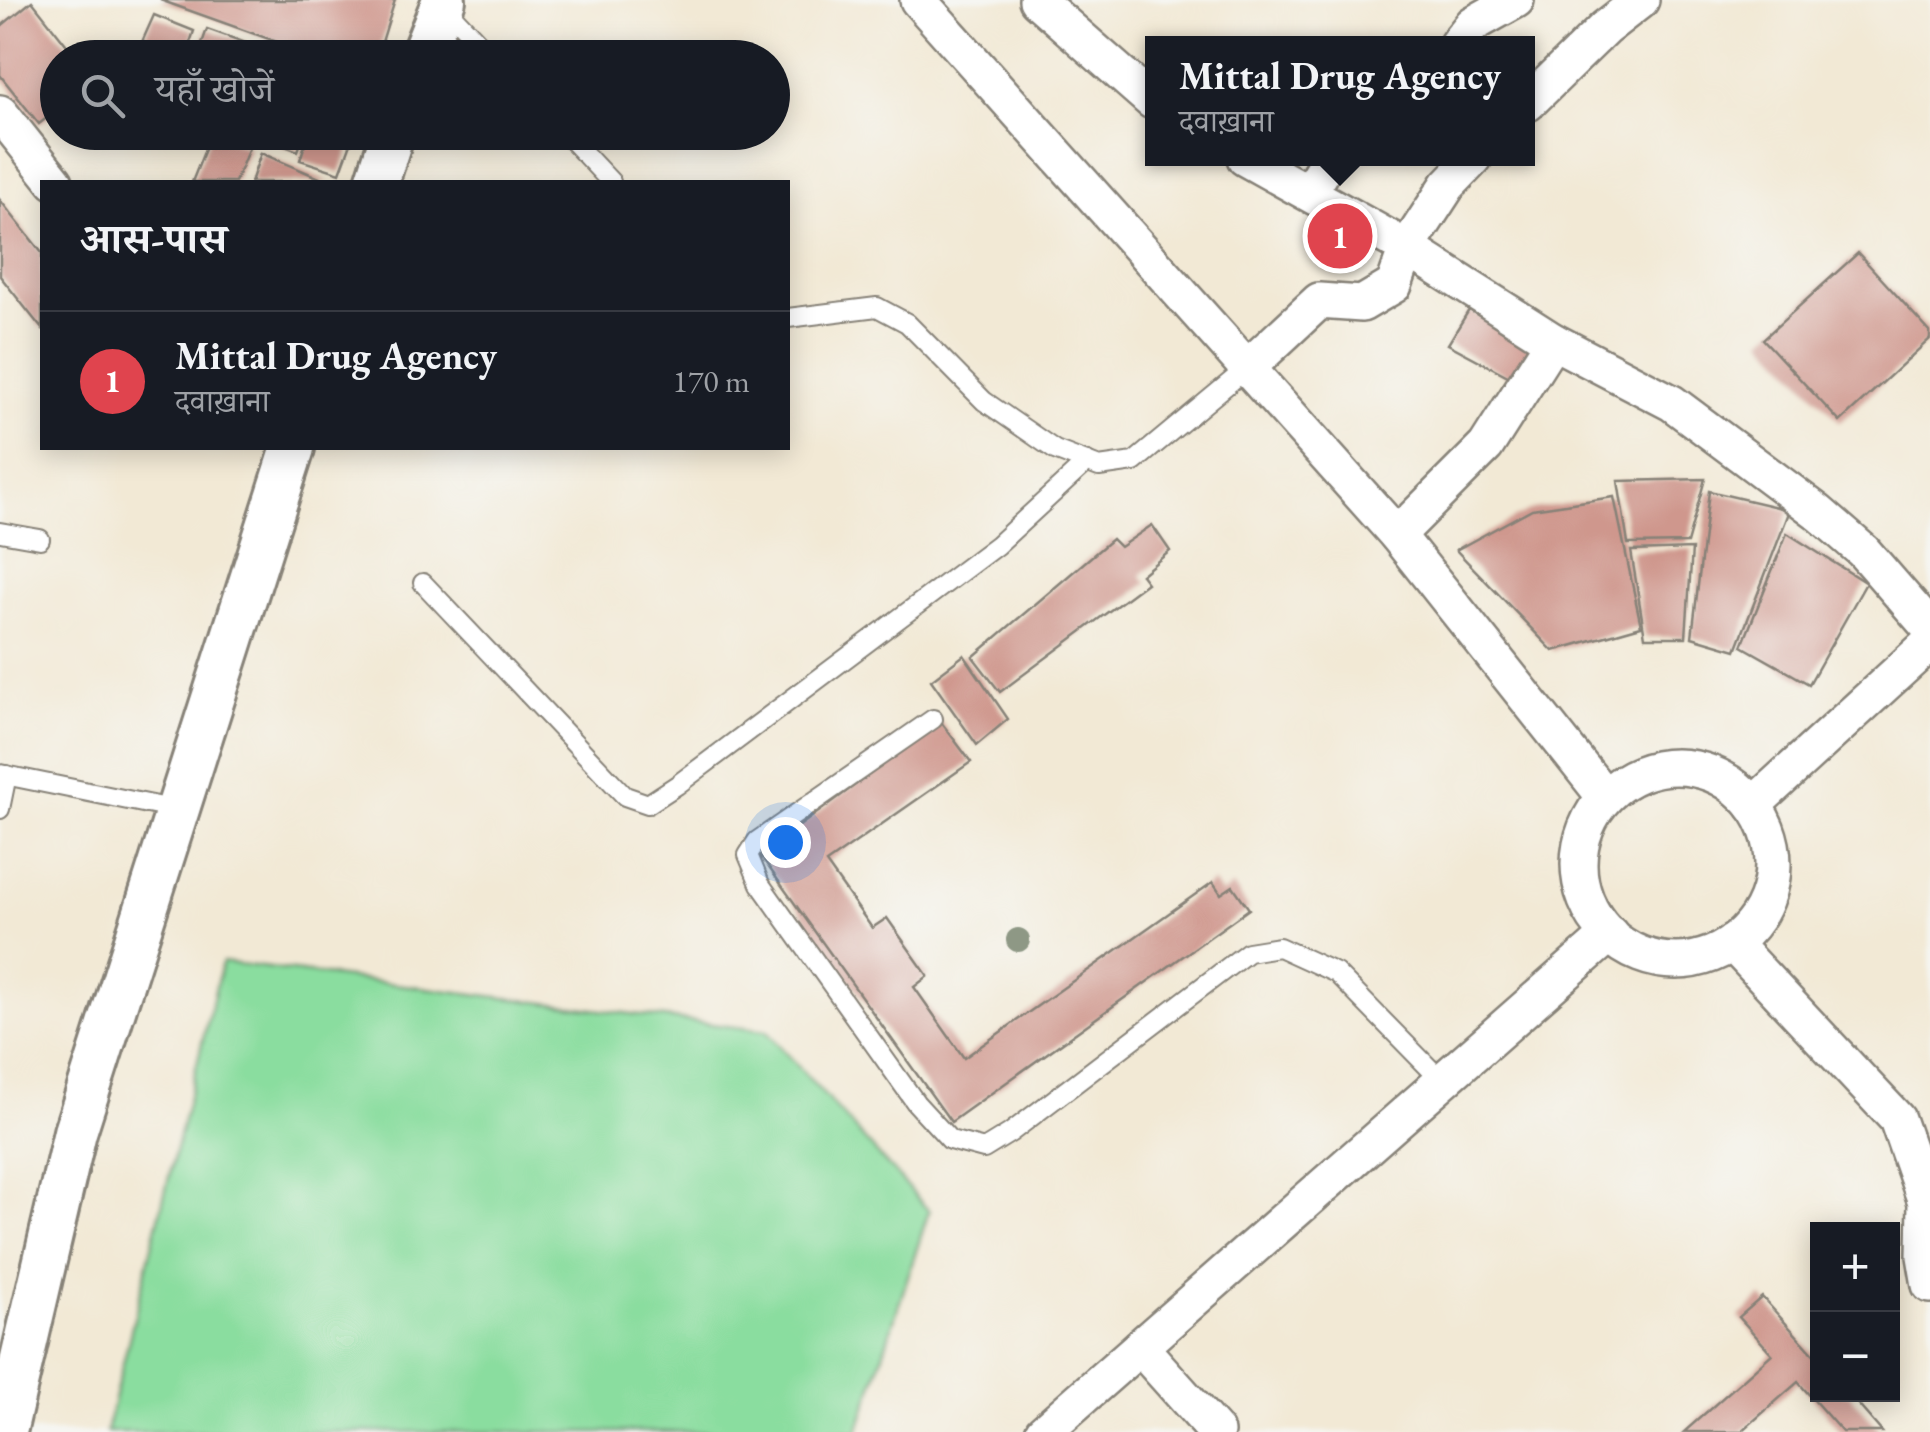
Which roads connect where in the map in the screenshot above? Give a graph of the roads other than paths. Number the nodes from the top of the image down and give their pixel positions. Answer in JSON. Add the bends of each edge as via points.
{"nodes":[{"id":1,"x":918,"y":0,"type":"edge"},
{"id":2,"x":1516,"y":0,"type":"edge"},
{"id":3,"x":1641,"y":0,"type":"edge"},
{"id":4,"x":443,"y":2,"type":"edge"},
{"id":5,"x":1052,"y":5,"type":"edge"},
{"id":6,"x":1463,"y":36,"type":"edge"},
{"id":7,"x":429,"y":40,"type":"edge"},
{"id":8,"x":477,"y":40,"type":"edge"},
{"id":9,"x":1145,"y":94,"type":"edge"},
{"id":10,"x":1535,"y":96,"type":"edge"},
{"id":11,"x":0,"y":113,"type":"edge"},
{"id":12,"x":387,"y":150,"type":"edge"},
{"id":13,"x":581,"y":150,"type":"edge"},
{"id":14,"x":1260,"y":166,"type":"edge"},
{"id":15,"x":1324,"y":166,"type":"edge"},
{"id":16,"x":1466,"y":166,"type":"edge"},
{"id":17,"x":53,"y":180,"type":"edge"},
{"id":18,"x":378,"y":180,"type":"edge"},
{"id":19,"x":610,"y":180,"type":"edge"},
{"id":20,"x":1309,"y":192,"type":"junction"},
{"id":21,"x":1407,"y":248,"type":"junction"},
{"id":22,"x":790,"y":318,"type":"edge"},
{"id":23,"x":1553,"y":342,"type":"junction"},
{"id":24,"x":1246,"y":369,"type":"junction"},
{"id":25,"x":292,"y":450,"type":"edge"},
{"id":26,"x":1087,"y":462,"type":"junction"},
{"id":27,"x":0,"y":532,"type":"edge"},
{"id":28,"x":1397,"y":535,"type":"junction"},
{"id":29,"x":40,"y":539,"type":"dead end"},
{"id":30,"x":423,"y":583,"type":"dead end"},
{"id":31,"x":1930,"y":628,"type":"edge"},
{"id":32,"x":1930,"y":644,"type":"edge"},
{"id":33,"x":933,"y":719,"type":"dead end"},
{"id":34,"x":4,"y":774,"type":"edge"},
{"id":35,"x":1605,"y":797,"type":"junction"},
{"id":36,"x":1752,"y":805,"type":"junction"},
{"id":37,"x":0,"y":809,"type":"edge"},
{"id":38,"x":177,"y":810,"type":"junction"},
{"id":39,"x":1610,"y":934,"type":"junction"},
{"id":40,"x":1732,"y":943,"type":"junction"},
{"id":41,"x":1442,"y":1081,"type":"junction"},
{"id":42,"x":1928,"y":1202,"type":"edge"},
{"id":43,"x":1930,"y":1284,"type":"edge"},
{"id":44,"x":1140,"y":1347,"type":"junction"},
{"id":45,"x":5,"y":1432,"type":"edge"},
{"id":46,"x":1044,"y":1432,"type":"edge"},
{"id":47,"x":1216,"y":1432,"type":"edge"}],
"edges":[{"from":1,"to":24,"type":"street"},
{"from":2,"to":6,"type":"street"},
{"from":3,"to":10,"type":"street"},
{"from":4,"to":7,"type":"street"},
{"from":4,"to":8,"type":"lane"},
{"from":5,"to":9,"type":"street"},
{"from":11,"to":17,"type":"street"},
{"from":12,"to":18,"type":"street"},
{"from":13,"to":19,"type":"lane"},
{"from":14,"to":20,"type":"street"},
{"from":15,"to":20,"type":"street"},
{"from":16,"to":21,"type":"street"},
{"from":20,"to":21,"type":"street"},
{"from":21,"to":23,"type":"street"},
{"from":21,"to":24,"type":"street","via":[[1394,285],[1362,304],[1320,301]]},
{"from":22,"to":26,"type":"lane","via":[[877,307],[907,322],[984,401],[1055,450]]},
{"from":23,"to":28,"type":"street","via":[[1486,446]]},
{"from":23,"to":31,"type":"street","via":[[1672,402],[1712,430],[1863,552]]},
{"from":24,"to":26,"type":"lane","via":[[1134,462]]},
{"from":24,"to":28,"type":"street"},
{"from":25,"to":38,"type":"street"},
{"from":26,"to":30,"type":"lane","via":[[996,545],[648,804],[625,796]]},
{"from":27,"to":29,"type":"lane"},
{"from":28,"to":35,"type":"street"},
{"from":32,"to":36,"type":"street"},
{"from":33,"to":41,"type":"lane","via":[[757,840],[748,854],[760,884],[916,1103],[950,1140],[984,1149],[1248,952],[1280,946],[1336,973]]},
{"from":34,"to":37,"type":"lane"},
{"from":34,"to":38,"type":"lane"},
{"from":35,"to":36,"type":"street","via":[[1639,774],[1680,768],[1720,778]]},
{"from":35,"to":39,"type":"street","via":[[1592,814],[1579,856],[1586,898]]},
{"from":36,"to":40,"type":"street","via":[[1770,845],[1770,889]]},
{"from":38,"to":45,"type":"street","via":[[76,1132]]},
{"from":39,"to":40,"type":"street","via":[[1648,957],[1669,961],[1713,954]]},
{"from":39,"to":41,"type":"street"},
{"from":40,"to":42,"type":"street","via":[[1897,1119]]},
{"from":41,"to":44,"type":"street"},
{"from":42,"to":43,"type":"street"},
{"from":44,"to":46,"type":"street"},
{"from":44,"to":47,"type":"street"}]}
